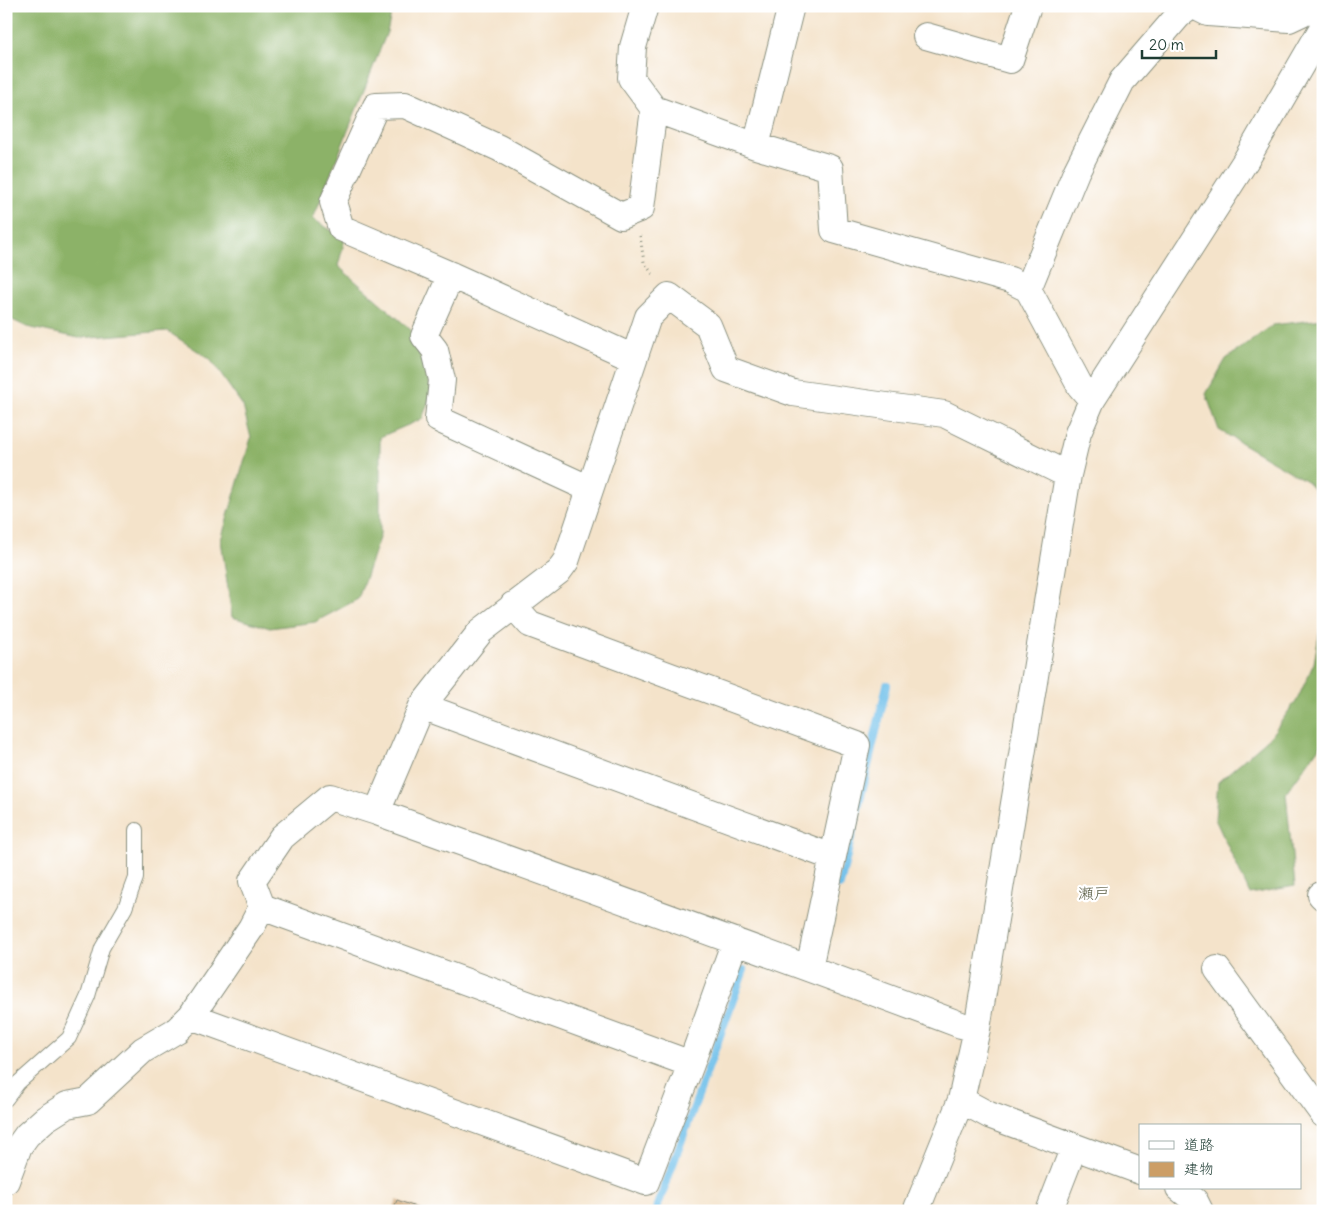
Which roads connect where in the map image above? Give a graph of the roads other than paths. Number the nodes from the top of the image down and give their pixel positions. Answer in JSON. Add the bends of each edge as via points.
{"nodes":[{"id":1,"x":645,"y":6,"type":"edge"},
{"id":2,"x":791,"y":6,"type":"edge"},
{"id":3,"x":1028,"y":6,"type":"edge"},
{"id":4,"x":1193,"y":6,"type":"edge"},
{"id":5,"x":1323,"y":9,"type":"edge"},
{"id":6,"x":1323,"y":27,"type":"edge"},
{"id":7,"x":926,"y":36,"type":"dead end"},
{"id":8,"x":654,"y":109,"type":"junction"},
{"id":9,"x":756,"y":146,"type":"junction"},
{"id":10,"x":451,"y":275,"type":"junction"},
{"id":11,"x":1028,"y":289,"type":"junction"},
{"id":12,"x":634,"y":358,"type":"junction"},
{"id":13,"x":1092,"y":400,"type":"junction"},
{"id":14,"x":1068,"y":475,"type":"junction"},
{"id":15,"x":590,"y":490,"type":"junction"},
{"id":16,"x":513,"y":605,"type":"junction"},
{"id":17,"x":422,"y":706,"type":"junction"},
{"id":18,"x":376,"y":812,"type":"junction"},
{"id":19,"x":136,"y":830,"type":"dead end"},
{"id":20,"x":832,"y":857,"type":"junction"},
{"id":21,"x":262,"y":907,"type":"junction"},
{"id":22,"x":735,"y":941,"type":"junction"},
{"id":23,"x":809,"y":968,"type":"junction"},
{"id":24,"x":1217,"y":969,"type":"dead end"},
{"id":25,"x":191,"y":1016,"type":"junction"},
{"id":26,"x":977,"y":1029,"type":"junction"},
{"id":27,"x":692,"y":1064,"type":"junction"},
{"id":28,"x":6,"y":1098,"type":"edge"},
{"id":29,"x":961,"y":1100,"type":"junction"},
{"id":30,"x":1323,"y":1114,"type":"edge"},
{"id":31,"x":1074,"y":1147,"type":"junction"},
{"id":32,"x":1139,"y":1171,"type":"edge"},
{"id":33,"x":6,"y":1181,"type":"edge"},
{"id":34,"x":1181,"y":1190,"type":"edge"},
{"id":35,"x":916,"y":1211,"type":"edge"},
{"id":36,"x":1053,"y":1211,"type":"edge"},
{"id":37,"x":1200,"y":1211,"type":"edge"}],
"edges":[{"from":1,"to":8,"type":"street","via":[[633,47],[631,78]]},
{"from":2,"to":9,"type":"street"},
{"from":3,"to":7,"type":"street","via":[[1010,60]]},
{"from":4,"to":5,"type":"street","via":[[1208,13],[1289,19]]},
{"from":4,"to":11,"type":"street","via":[[1178,16],[1122,81],[1076,172]]},
{"from":6,"to":13,"type":"street","via":[[1246,160]]},
{"from":8,"to":9,"type":"street"},
{"from":8,"to":10,"type":"street","via":[[641,208],[621,216],[499,148],[413,109],[404,105],[376,106],[333,202],[340,228]]},
{"from":9,"to":11,"type":"street","via":[[830,168],[834,230],[1010,280]]},
{"from":10,"to":12,"type":"street"},
{"from":10,"to":15,"type":"street","via":[[424,336],[435,350],[442,380],[438,419]]},
{"from":11,"to":13,"type":"street","via":[[1080,386]]},
{"from":12,"to":14,"type":"street","via":[[648,317],[669,296],[708,325],[726,369],[793,393],[944,414]]},
{"from":12,"to":15,"type":"street"},
{"from":13,"to":14,"type":"street","via":[[1078,433]]},
{"from":14,"to":26,"type":"street"},
{"from":15,"to":16,"type":"street","via":[[566,561],[558,572]]},
{"from":16,"to":17,"type":"street","via":[[481,631]]},
{"from":16,"to":20,"type":"street","via":[[530,624],[857,745]]},
{"from":17,"to":18,"type":"street"},
{"from":17,"to":20,"type":"street"},
{"from":18,"to":21,"type":"street","via":[[330,797],[289,831],[252,881]]},
{"from":18,"to":22,"type":"street"},
{"from":19,"to":28,"type":"lane","via":[[136,878],[125,908],[102,948],[88,996],[69,1038],[18,1083]]},
{"from":20,"to":23,"type":"street"},
{"from":21,"to":25,"type":"street"},
{"from":21,"to":27,"type":"street"},
{"from":22,"to":23,"type":"street"},
{"from":22,"to":27,"type":"street"},
{"from":23,"to":26,"type":"street"},
{"from":24,"to":30,"type":"street"},
{"from":25,"to":27,"type":"street","via":[[646,1182]]},
{"from":25,"to":33,"type":"street","via":[[177,1030],[143,1050],[88,1100],[67,1105],[27,1135],[19,1146]]},
{"from":26,"to":29,"type":"street"},
{"from":29,"to":31,"type":"street","via":[[990,1115]]},
{"from":29,"to":35,"type":"street"},
{"from":31,"to":32,"type":"street"},
{"from":31,"to":36,"type":"street","via":[[1050,1209]]},
{"from":34,"to":37,"type":"street","via":[[1195,1201]]}]}
